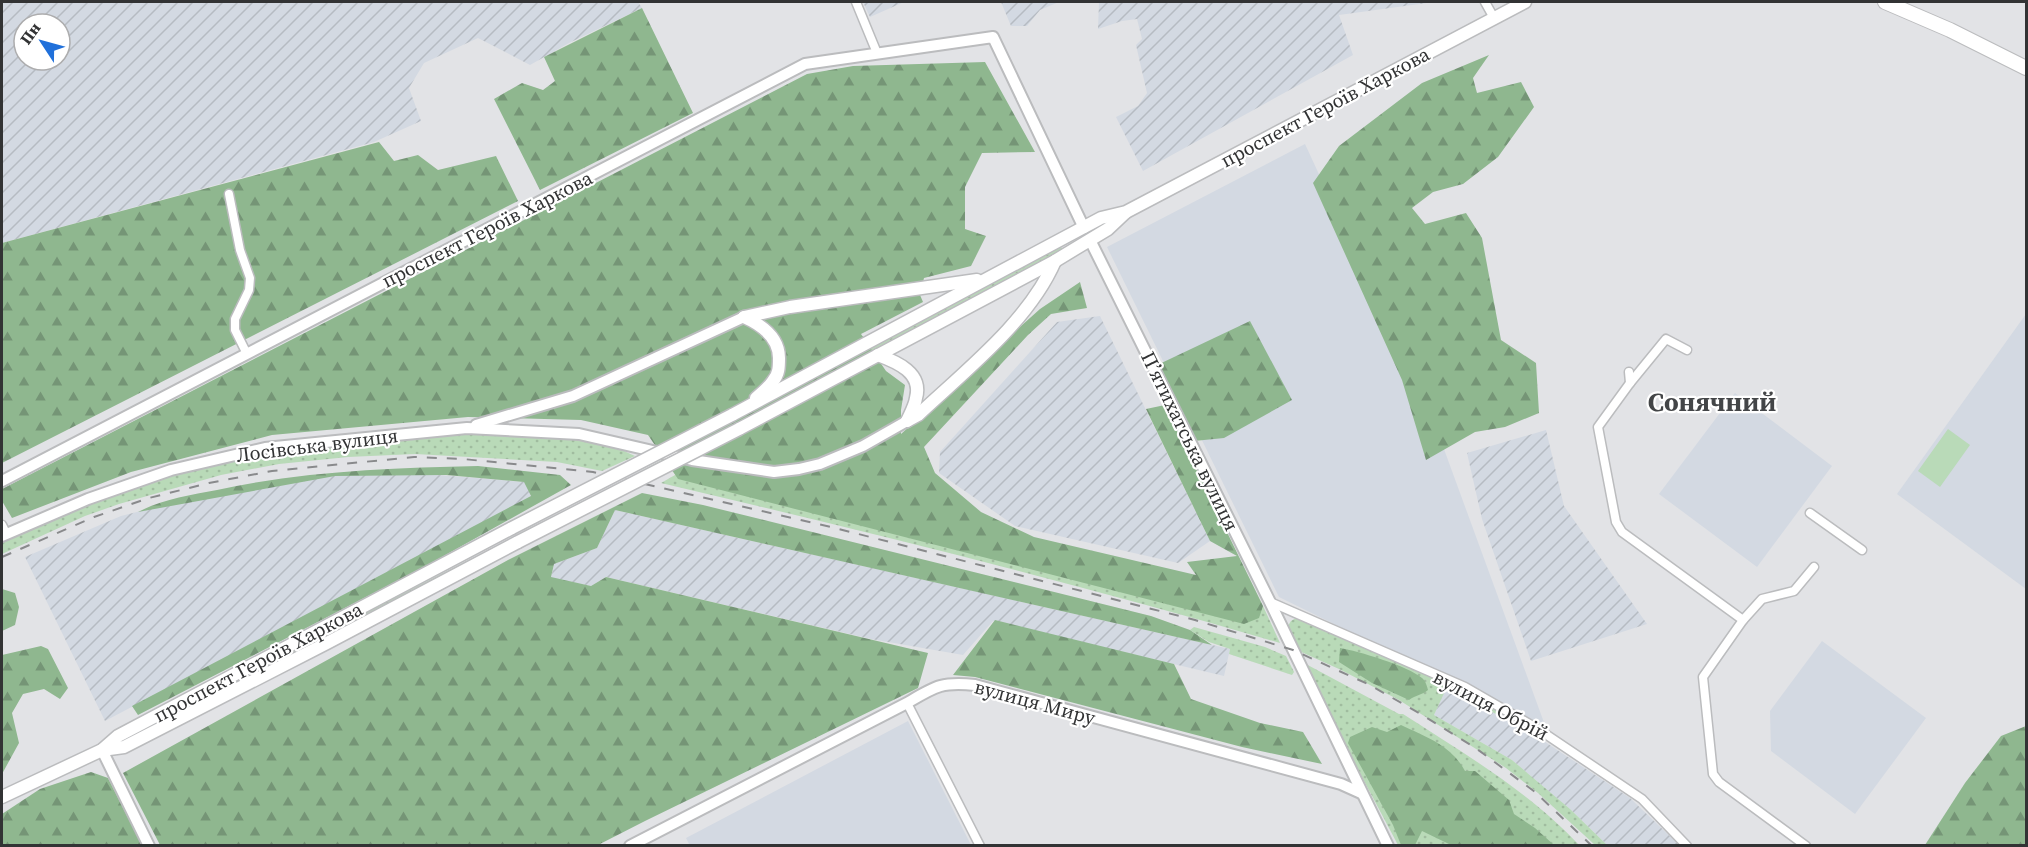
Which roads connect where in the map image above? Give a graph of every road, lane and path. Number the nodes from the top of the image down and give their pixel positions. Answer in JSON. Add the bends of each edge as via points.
{"nodes":[{"id":1,"x":856,"y":2,"type":"edge"},
{"id":2,"x":1485,"y":2,"type":"edge"},
{"id":3,"x":1525,"y":2,"type":"edge"},
{"id":4,"x":1884,"y":2,"type":"edge"},
{"id":5,"x":1494,"y":18,"type":"junction"},
{"id":6,"x":993,"y":37,"type":"joint"},
{"id":7,"x":877,"y":53,"type":"junction"},
{"id":8,"x":2026,"y":68,"type":"edge"},
{"id":9,"x":229,"y":194,"type":"dead end"},
{"id":10,"x":1126,"y":212,"type":"junction"},
{"id":11,"x":1084,"y":228,"type":"junction"},
{"id":12,"x":1090,"y":240,"type":"junction"},
{"id":13,"x":1055,"y":261,"type":"junction"},
{"id":14,"x":984,"y":279,"type":"junction"},
{"id":15,"x":744,"y":317,"type":"junction"},
{"id":16,"x":1687,"y":350,"type":"dead end"},
{"id":17,"x":247,"y":354,"type":"junction"},
{"id":18,"x":878,"y":355,"type":"junction"},
{"id":19,"x":1629,"y":372,"type":"dead end"},
{"id":20,"x":1630,"y":383,"type":"junction"},
{"id":21,"x":746,"y":408,"type":"junction"},
{"id":22,"x":907,"y":421,"type":"junction"},
{"id":23,"x":467,"y":428,"type":"junction"},
{"id":24,"x":2,"y":481,"type":"edge"},
{"id":25,"x":1810,"y":513,"type":"dead end"},
{"id":26,"x":3,"y":531,"type":"edge"},
{"id":27,"x":1862,"y":550,"type":"dead end"},
{"id":28,"x":1814,"y":567,"type":"dead end"},
{"id":29,"x":1270,"y":602,"type":"junction"},
{"id":30,"x":1743,"y":620,"type":"junction"},
{"id":31,"x":907,"y":703,"type":"junction"},
{"id":32,"x":102,"y":750,"type":"junction"},
{"id":33,"x":1361,"y":793,"type":"junction"},
{"id":34,"x":2,"y":797,"type":"edge"},
{"id":35,"x":149,"y":846,"type":"edge"},
{"id":36,"x":630,"y":846,"type":"edge"},
{"id":37,"x":980,"y":846,"type":"edge"},
{"id":38,"x":1388,"y":846,"type":"edge"},
{"id":39,"x":1687,"y":846,"type":"edge"},
{"id":40,"x":1806,"y":846,"type":"edge"}],
"edges":[{"from":1,"to":7,"type":"street"},
{"from":2,"to":5,"type":"street"},
{"from":3,"to":5,"type":"main road","name":"проспект Героїв Харкова"},
{"from":4,"to":8,"type":"highway"},
{"from":5,"to":10,"type":"main road","name":"проспект Героїв Харкова"},
{"from":6,"to":7,"type":"street","name":"проспект Героїв Харкова"},
{"from":6,"to":11,"type":"street","name":"П’ятихатська вулиця"},
{"from":7,"to":17,"type":"street","name":"проспект Героїв Харкова","via":[[806,64]]},
{"from":9,"to":17,"type":"street","via":[[250,278],[235,330]]},
{"from":10,"to":11,"type":"main road","name":"проспект Героїв Харкова","via":[[1101,218]]},
{"from":10,"to":12,"type":"main road","name":"проспект Героїв Харкова","via":[[1108,230]]},
{"from":11,"to":12,"type":"street","name":"П’ятихатська вулиця"},
{"from":11,"to":14,"type":"main road","name":"проспект Героїв Харкова"},
{"from":12,"to":13,"type":"main road","name":"проспект Героїв Харкова"},
{"from":12,"to":29,"type":"street","name":"П’ятихатська вулиця"},
{"from":13,"to":18,"type":"main road","name":"проспект Героїв Харкова"},
{"from":13,"to":22,"type":"main road","via":[[1040,291],[1006,330],[918,415]]},
{"from":14,"to":15,"type":"main road"},
{"from":14,"to":21,"type":"main road","name":"проспект Героїв Харкова"},
{"from":15,"to":21,"type":"main road","via":[[769,333],[779,348],[778,373]]},
{"from":15,"to":23,"type":"street","via":[[573,396]]},
{"from":16,"to":20,"type":"street","via":[[1666,339]]},
{"from":17,"to":24,"type":"street","name":"проспект Героїв Харкова"},
{"from":18,"to":22,"type":"main road","via":[[906,368],[915,380],[917,397]]},
{"from":18,"to":32,"type":"main road","name":"проспект Героїв Харкова","bridge":true,"via":[[124,747]]},
{"from":19,"to":20,"type":"street"},
{"from":20,"to":30,"type":"street","via":[[1599,427],[1616,522],[1622,532]]},
{"from":21,"to":32,"type":"main road","name":"проспект Героїв Харкова","bridge":true,"via":[[118,736]]},
{"from":22,"to":23,"type":"street","via":[[820,464],[774,472],[692,460],[579,434]]},
{"from":23,"to":26,"type":"street","name":"Лосівська вулиця","via":[[254,451],[171,470]]},
{"from":25,"to":27,"type":"street"},
{"from":28,"to":30,"type":"street","via":[[1794,591],[1762,599]]},
{"from":29,"to":33,"type":"street","name":"П’ятихатська вулиця"},
{"from":29,"to":39,"type":"street","name":"вулиця Обрій","via":[[1465,687],[1538,729],[1642,799]]},
{"from":30,"to":40,"type":"street","via":[[1703,677],[1713,774]]},
{"from":31,"to":33,"type":"street","name":"вулиця Миру","via":[[936,686],[975,686],[1341,784]]},
{"from":31,"to":36,"type":"street","name":"вулиця Миру"},
{"from":31,"to":37,"type":"street"},
{"from":32,"to":34,"type":"main road","name":"проспект Героїв Харкова"},
{"from":32,"to":35,"type":"street"},
{"from":33,"to":38,"type":"street","name":"П’ятихатська вулиця"}]}
